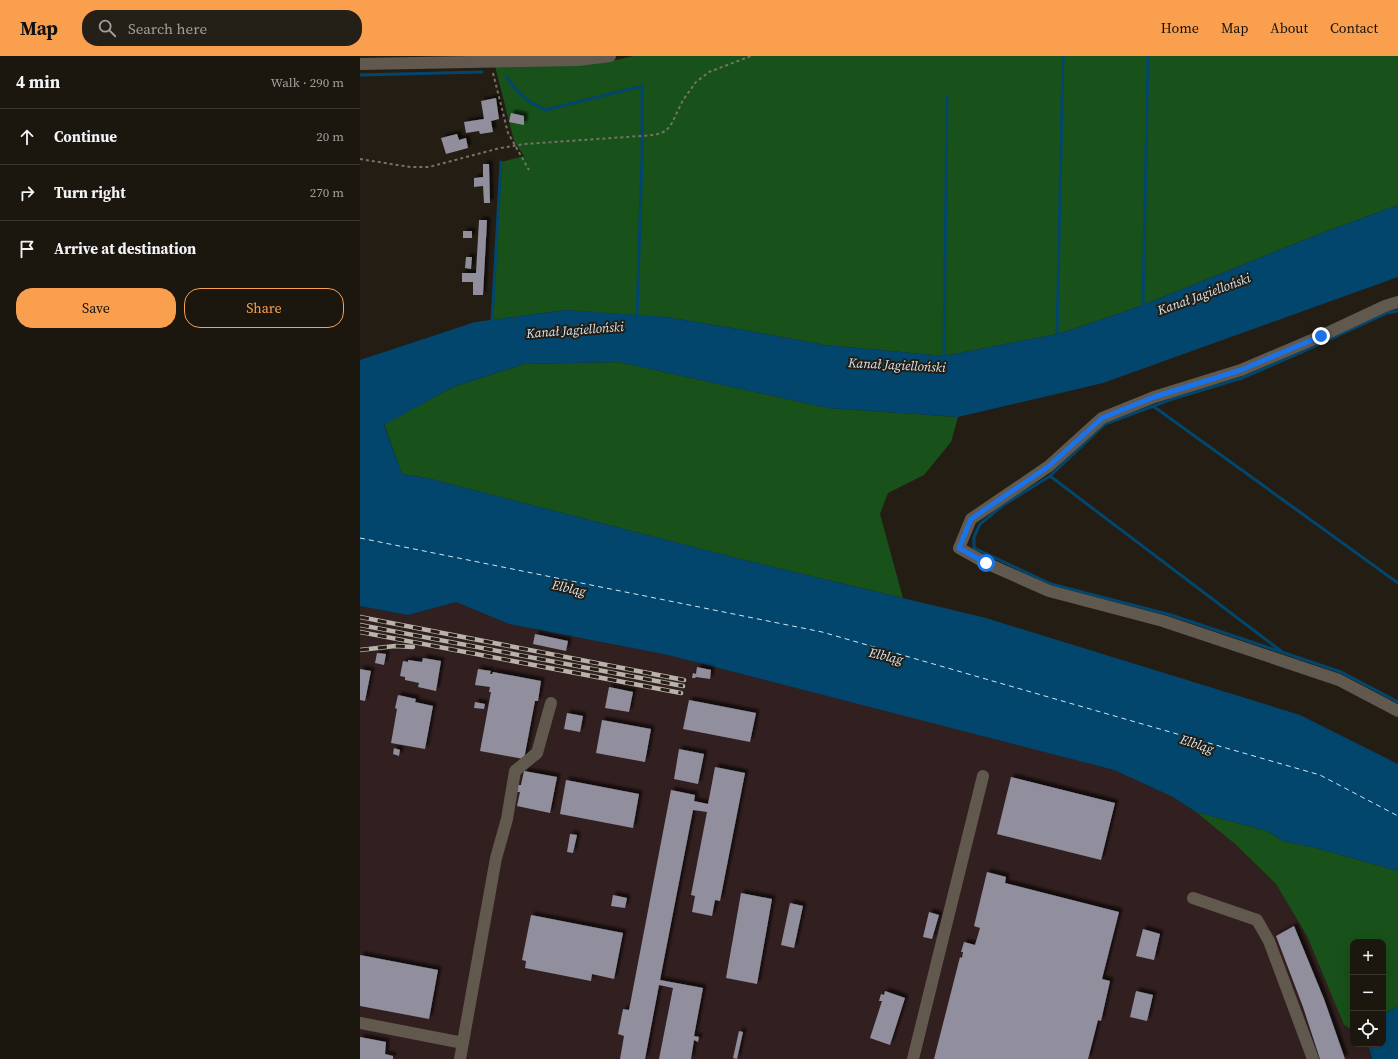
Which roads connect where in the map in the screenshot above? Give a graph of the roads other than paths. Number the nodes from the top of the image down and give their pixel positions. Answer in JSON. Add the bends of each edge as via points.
{"nodes":[{"id":1,"x":610,"y":56,"type":"edge"},
{"id":2,"x":360,"y":64,"type":"edge"},
{"id":3,"x":1398,"y":302,"type":"edge"},
{"id":4,"x":551,"y":703,"type":"dead end"},
{"id":5,"x":1398,"y":711,"type":"edge"},
{"id":6,"x":983,"y":776,"type":"dead end"},
{"id":7,"x":1193,"y":898,"type":"dead end"},
{"id":8,"x":360,"y":1023,"type":"edge"},
{"id":9,"x":463,"y":1043,"type":"junction"},
{"id":10,"x":460,"y":1059,"type":"edge"},
{"id":11,"x":913,"y":1059,"type":"edge"},
{"id":12,"x":1313,"y":1059,"type":"edge"}],
"edges":[{"from":1,"to":2,"type":"street","via":[[578,60]]},
{"from":3,"to":5,"type":"street","via":[[1241,370],[1154,397],[1102,418],[1049,466],[971,519],[959,548],[1049,591],[1163,621],[1340,680]]},
{"from":4,"to":9,"type":"street","via":[[537,753],[515,771],[507,819],[496,858]]},
{"from":6,"to":11,"type":"street"},
{"from":7,"to":12,"type":"street","via":[[1257,920],[1269,941]]},
{"from":8,"to":9,"type":"street"},
{"from":9,"to":10,"type":"street"}]}
